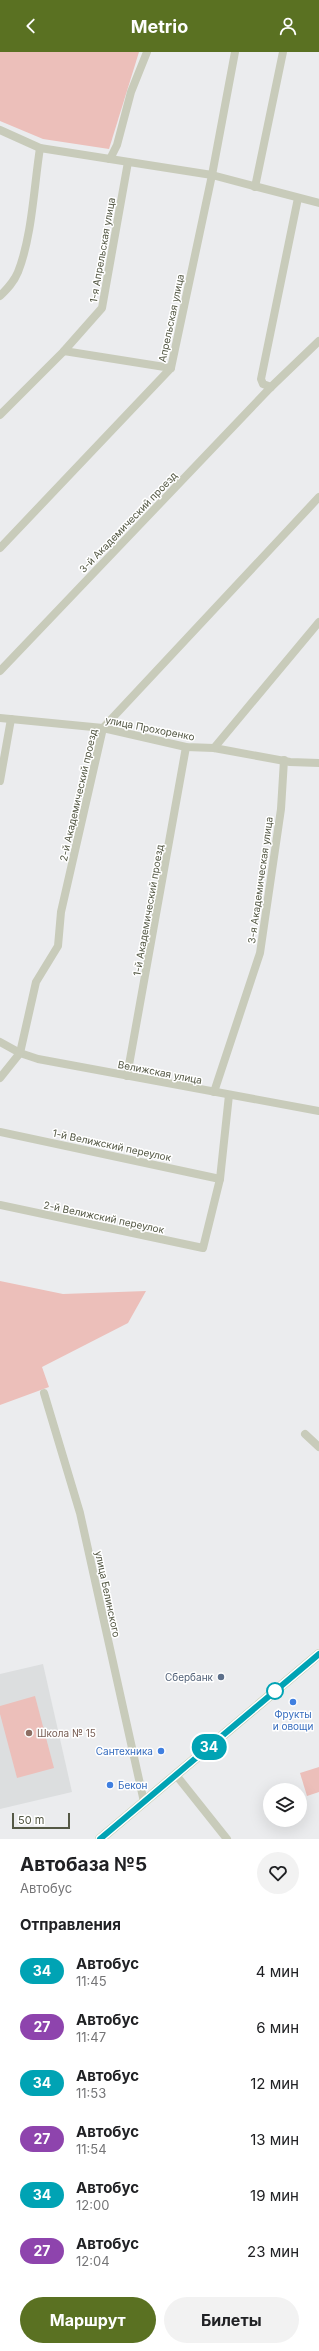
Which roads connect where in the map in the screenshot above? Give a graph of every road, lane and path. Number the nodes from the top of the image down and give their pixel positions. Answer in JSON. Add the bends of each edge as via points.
{"nodes":[{"id":1,"x":147,"y":52,"type":"edge"},
{"id":2,"x":235,"y":52,"type":"edge"},
{"id":3,"x":283,"y":52,"type":"edge"},
{"id":4,"x":0,"y":130,"type":"edge"},
{"id":5,"x":40,"y":148,"type":"junction"},
{"id":6,"x":110,"y":159,"type":"junction"},
{"id":7,"x":128,"y":162,"type":"junction"},
{"id":8,"x":212,"y":176,"type":"junction"},
{"id":9,"x":255,"y":187,"type":"junction"},
{"id":10,"x":298,"y":198,"type":"junction"},
{"id":11,"x":319,"y":203,"type":"edge"},
{"id":12,"x":0,"y":296,"type":"edge"},
{"id":13,"x":319,"y":341,"type":"edge"},
{"id":14,"x":64,"y":351,"type":"junction"},
{"id":15,"x":171,"y":368,"type":"junction"},
{"id":16,"x":271,"y":387,"type":"junction"},
{"id":17,"x":0,"y":415,"type":"edge"},
{"id":18,"x":319,"y":497,"type":"edge"},
{"id":19,"x":0,"y":548,"type":"edge"},
{"id":20,"x":319,"y":622,"type":"edge"},
{"id":21,"x":0,"y":671,"type":"edge"},
{"id":22,"x":0,"y":718,"type":"edge"},
{"id":23,"x":11,"y":719,"type":"junction"},
{"id":24,"x":102,"y":728,"type":"junction"},
{"id":25,"x":186,"y":747,"type":"junction"},
{"id":26,"x":214,"y":748,"type":"junction"},
{"id":27,"x":284,"y":760,"type":"junction"},
{"id":28,"x":319,"y":763,"type":"edge"},
{"id":29,"x":0,"y":781,"type":"edge"},
{"id":30,"x":0,"y":1042,"type":"edge"},
{"id":31,"x":20,"y":1053,"type":"junction"},
{"id":32,"x":127,"y":1076,"type":"junction"},
{"id":33,"x":0,"y":1078,"type":"edge"},
{"id":34,"x":214,"y":1092,"type":"junction"},
{"id":35,"x":230,"y":1095,"type":"junction"},
{"id":36,"x":319,"y":1111,"type":"edge"},
{"id":37,"x":0,"y":1132,"type":"edge"},
{"id":38,"x":220,"y":1179,"type":"junction"},
{"id":39,"x":0,"y":1205,"type":"edge"},
{"id":40,"x":44,"y":1393,"type":"dead end"},
{"id":41,"x":305,"y":1434,"type":"dead end"},
{"id":42,"x":319,"y":1448,"type":"edge"},
{"id":43,"x":319,"y":1654,"type":"edge"},
{"id":44,"x":176,"y":1775,"type":"junction"},
{"id":45,"x":144,"y":1802,"type":"junction"},
{"id":46,"x":100,"y":1839,"type":"edge"},
{"id":47,"x":227,"y":1839,"type":"edge"}],
"edges":[{"from":1,"to":6,"type":"street","via":[[131,92],[117,145]]},
{"from":2,"to":8,"type":"street","name":"Апрельская улица"},
{"from":3,"to":9,"type":"street"},
{"from":4,"to":5,"type":"street"},
{"from":5,"to":6,"type":"street"},
{"from":5,"to":12,"type":"street","via":[[18,272]]},
{"from":6,"to":7,"type":"street"},
{"from":7,"to":8,"type":"street"},
{"from":7,"to":14,"type":"street","name":"1-я Апрельская улица","via":[[102,308]]},
{"from":8,"to":9,"type":"street"},
{"from":8,"to":15,"type":"street","name":"Апрельская улица"},
{"from":9,"to":10,"type":"street"},
{"from":10,"to":11,"type":"street"},
{"from":10,"to":16,"type":"street","via":[[261,379],[263,384]]},
{"from":13,"to":16,"type":"street","name":"3-й Академический проезд"},
{"from":14,"to":15,"type":"street"},
{"from":14,"to":17,"type":"street","name":"1-я Апрельская улица"},
{"from":15,"to":19,"type":"street","name":"Апрельская улица"},
{"from":16,"to":21,"type":"street","name":"3-й Академический проезд"},
{"from":18,"to":24,"type":"street","name":"2-й Академический проезд"},
{"from":20,"to":26,"type":"street"},
{"from":22,"to":23,"type":"street","name":"улица Прохоренко"},
{"from":23,"to":24,"type":"street","name":"улица Прохоренко"},
{"from":23,"to":29,"type":"street"},
{"from":24,"to":25,"type":"street","name":"улица Прохоренко"},
{"from":24,"to":31,"type":"street","name":"2-й Академический проезд","via":[[61,912],[58,946],[36,982]]},
{"from":25,"to":26,"type":"street","name":"улица Прохоренко"},
{"from":25,"to":32,"type":"street","name":"1-й Академический проезд"},
{"from":26,"to":27,"type":"street","name":"улица Прохоренко"},
{"from":27,"to":28,"type":"street","name":"улица Прохоренко"},
{"from":27,"to":34,"type":"street","name":"3-я Академическая улица","via":[[280,809],[260,953]]},
{"from":30,"to":31,"type":"street","name":"Велижская улица"},
{"from":31,"to":32,"type":"street","name":"Велижская улица","via":[[38,1059]]},
{"from":31,"to":33,"type":"street"},
{"from":32,"to":34,"type":"street","name":"Велижская улица"},
{"from":34,"to":35,"type":"street","name":"Велижская улица"},
{"from":35,"to":36,"type":"street","name":"Велижская улица"},
{"from":35,"to":38,"type":"street"},
{"from":37,"to":38,"type":"street","name":"1-й Велижский переулок"},
{"from":38,"to":39,"type":"street","name":"2-й Велижский переулок","via":[[203,1248]]},
{"from":40,"to":45,"type":"street","name":"улица Белинского","via":[[80,1513]]},
{"from":41,"to":42,"type":"street"},
{"from":43,"to":44,"type":"main road"},
{"from":44,"to":45,"type":"main road"},
{"from":44,"to":47,"type":"street"},
{"from":45,"to":46,"type":"main road"}]}
